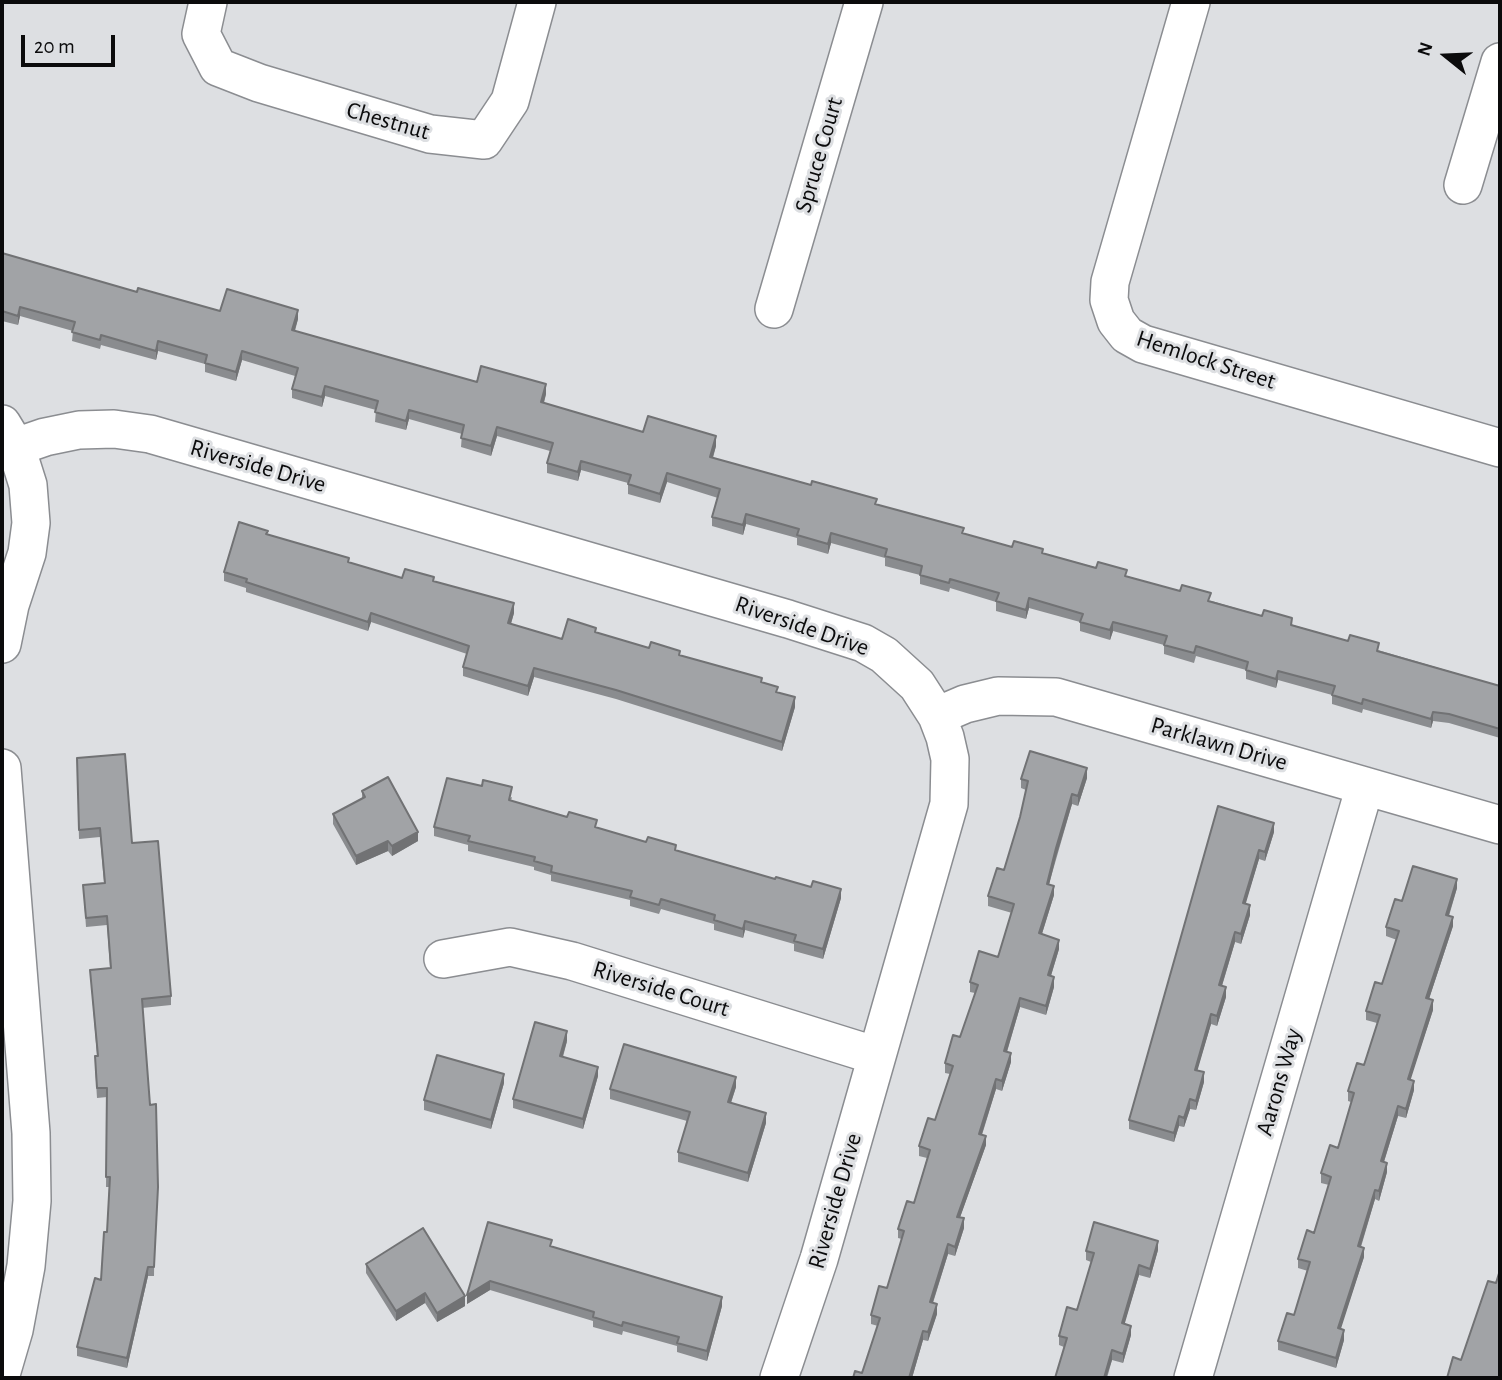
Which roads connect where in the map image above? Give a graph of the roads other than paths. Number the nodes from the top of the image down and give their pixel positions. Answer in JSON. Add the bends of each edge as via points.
{"nodes":[{"id":1,"x":208,"y":2,"type":"edge"},
{"id":2,"x":537,"y":2,"type":"edge"},
{"id":3,"x":864,"y":2,"type":"edge"},
{"id":4,"x":1191,"y":2,"type":"edge"},
{"id":5,"x":1500,"y":62,"type":"edge"},
{"id":6,"x":1464,"y":185,"type":"dead end"},
{"id":7,"x":774,"y":309,"type":"dead end"},
{"id":8,"x":9,"y":436,"type":"edge"},
{"id":9,"x":1500,"y":448,"type":"edge"},
{"id":10,"x":2,"y":644,"type":"edge"},
{"id":11,"x":937,"y":716,"type":"junction"},
{"id":12,"x":2,"y":768,"type":"edge"},
{"id":13,"x":1365,"y":786,"type":"junction"},
{"id":14,"x":1500,"y":825,"type":"edge"},
{"id":15,"x":443,"y":959,"type":"dead end"},
{"id":16,"x":877,"y":1056,"type":"junction"},
{"id":17,"x":2,"y":1371,"type":"edge"},
{"id":18,"x":779,"y":1378,"type":"edge"},
{"id":19,"x":1193,"y":1378,"type":"edge"}],
"edges":[{"from":1,"to":2,"type":"street","name":"Chestnut","via":[[201,34],[218,67],[430,135],[484,140],[510,101]]},
{"from":3,"to":7,"type":"street","name":"Spruce Court"},
{"from":4,"to":9,"type":"street","name":"Hemlock Street","via":[[1110,282],[1109,300],[1116,321],[1127,335],[1143,344]]},
{"from":5,"to":6,"type":"street"},
{"from":8,"to":10,"type":"street","via":[[29,485],[31,523]]},
{"from":8,"to":11,"type":"street","name":"Riverside Drive","via":[[114,429],[150,434],[788,619],[863,643],[884,655],[917,685]]},
{"from":11,"to":13,"type":"street","name":"Parklawn Drive","via":[[998,696],[1056,697]]},
{"from":11,"to":16,"type":"street","name":"Riverside Drive","via":[[950,759],[949,804]]},
{"from":12,"to":17,"type":"street","via":[[32,1174],[26,1266]]},
{"from":13,"to":14,"type":"street","name":"Parklawn Drive"},
{"from":13,"to":19,"type":"street","name":"Aarons Way"},
{"from":15,"to":16,"type":"street","name":"Riverside Court","via":[[510,947],[572,961]]},
{"from":16,"to":18,"type":"street","name":"Riverside Drive","via":[[819,1259]]}]}
